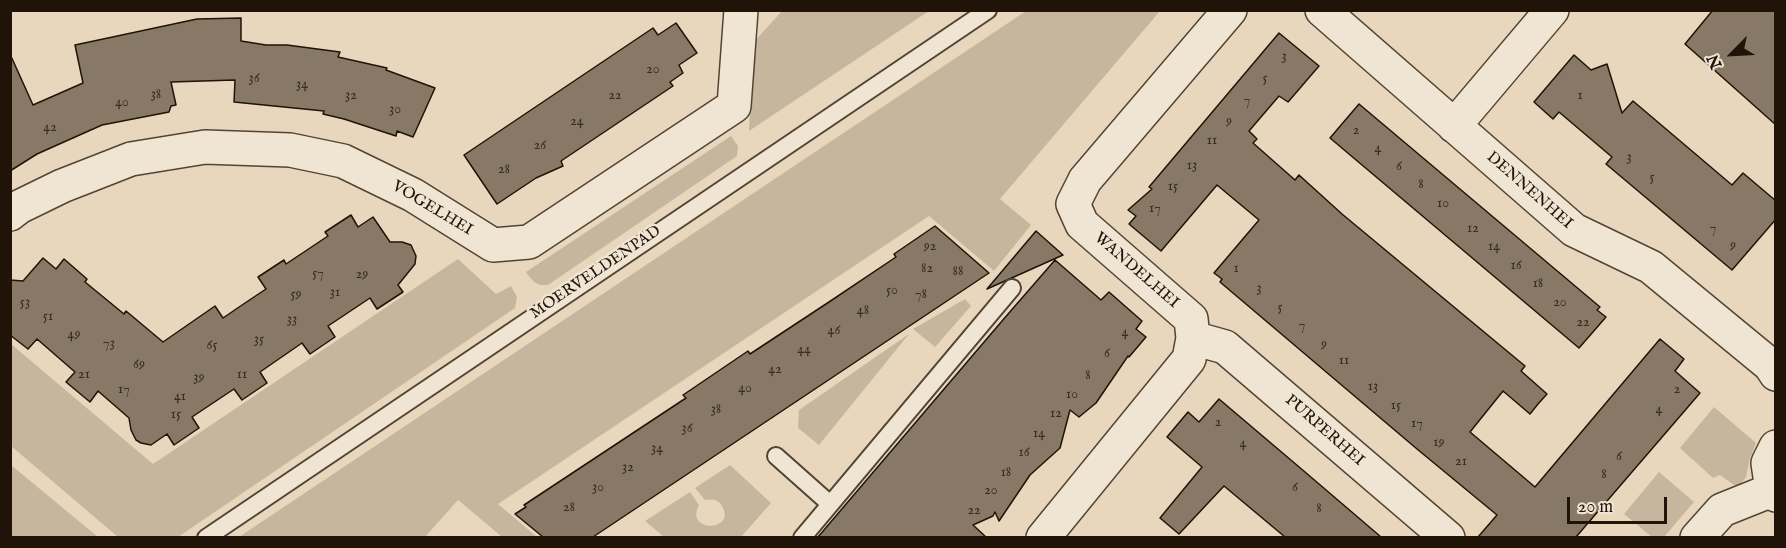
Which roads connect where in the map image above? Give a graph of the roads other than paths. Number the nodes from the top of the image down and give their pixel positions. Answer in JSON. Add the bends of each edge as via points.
{"nodes":[{"id":1,"x":741,"y":10,"type":"edge"},
{"id":2,"x":988,"y":10,"type":"edge"},
{"id":3,"x":1230,"y":10,"type":"edge"},
{"id":4,"x":1322,"y":10,"type":"edge"},
{"id":5,"x":1552,"y":10,"type":"edge"},
{"id":6,"x":1454,"y":126,"type":"junction"},
{"id":7,"x":10,"y":214,"type":"edge"},
{"id":8,"x":1012,"y":288,"type":"dead end"},
{"id":9,"x":1193,"y":338,"type":"junction"},
{"id":10,"x":1776,"y":374,"type":"edge"},
{"id":11,"x":1776,"y":447,"type":"edge"},
{"id":12,"x":776,"y":456,"type":"dead end"},
{"id":13,"x":1774,"y":493,"type":"edge"},
{"id":14,"x":830,"y":504,"type":"junction"},
{"id":15,"x":206,"y":537,"type":"edge"},
{"id":16,"x":802,"y":537,"type":"edge"},
{"id":17,"x":1043,"y":537,"type":"edge"},
{"id":18,"x":1448,"y":537,"type":"edge"},
{"id":19,"x":1697,"y":537,"type":"edge"}],
"edges":[{"from":1,"to":7,"type":"street","name":"VOGELHEI","via":[[734,106],[529,242],[493,245],[413,195],[343,161],[290,150],[205,147],[131,159],[62,186]]},
{"from":2,"to":15,"type":"lane","name":"MOERVELDENPAD"},
{"from":3,"to":9,"type":"street","name":"WANDELHEI","via":[[1084,180],[1073,204],[1082,225],[1191,319]]},
{"from":4,"to":6,"type":"street","name":"DENNENHEI"},
{"from":5,"to":6,"type":"street"},
{"from":6,"to":10,"type":"street","name":"DENNENHEI","via":[[1574,230],[1652,267]]},
{"from":8,"to":14,"type":"lane"},
{"from":9,"to":17,"type":"street","via":[[1189,359]]},
{"from":9,"to":18,"type":"street","name":"PURPERHEI","via":[[1225,347]]},
{"from":11,"to":13,"type":"street","via":[[1768,463]]},
{"from":12,"to":14,"type":"lane"},
{"from":13,"to":19,"type":"street","via":[[1722,510]]},
{"from":14,"to":16,"type":"lane"}]}
